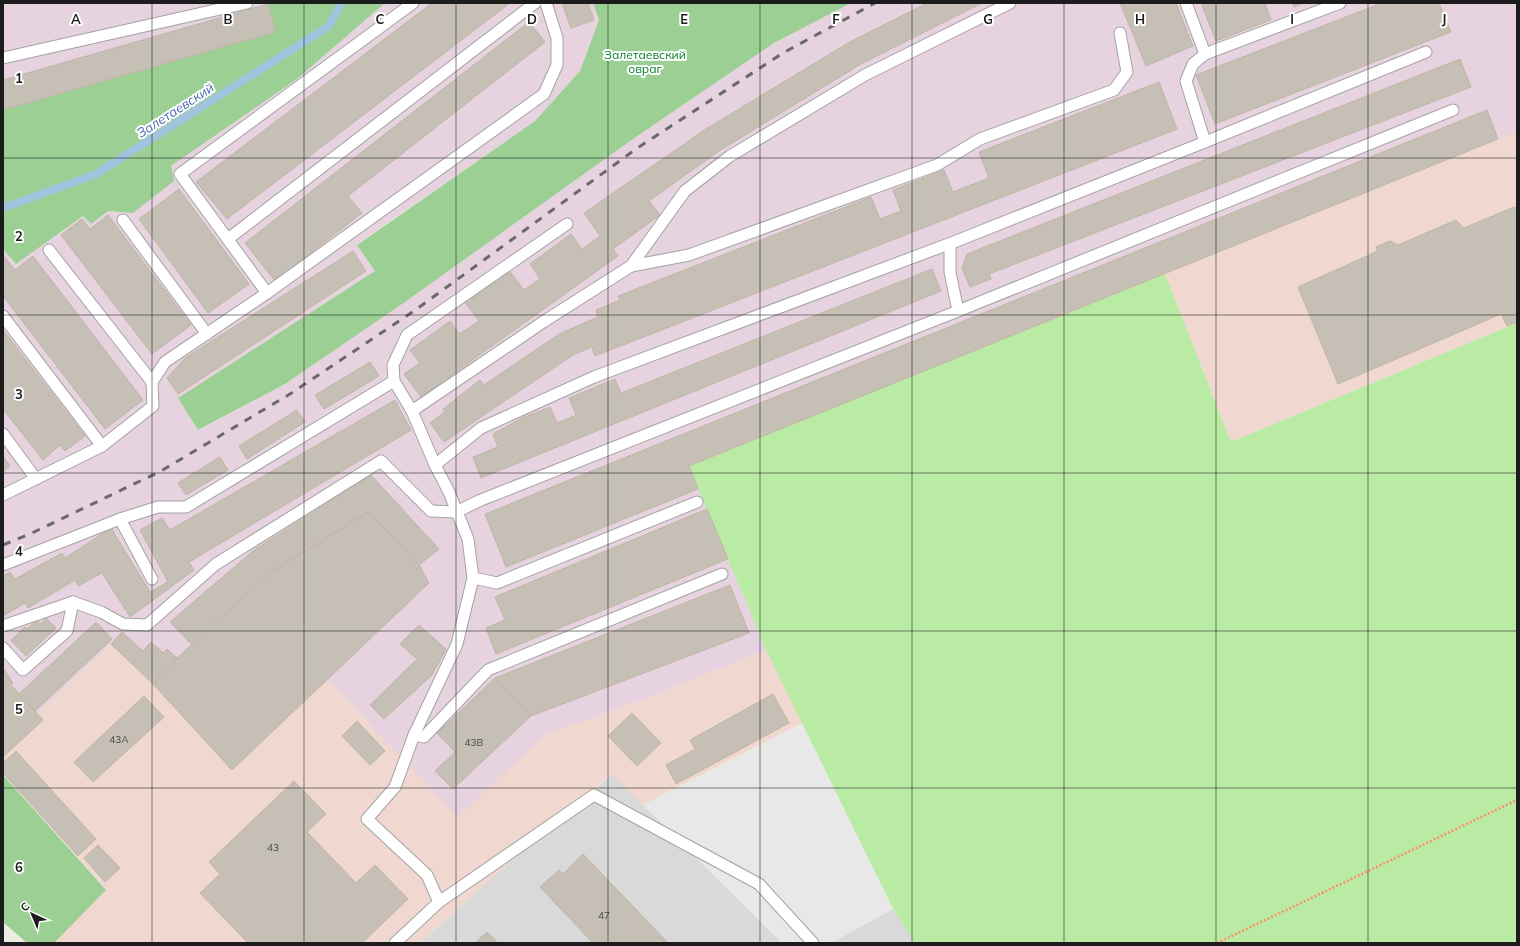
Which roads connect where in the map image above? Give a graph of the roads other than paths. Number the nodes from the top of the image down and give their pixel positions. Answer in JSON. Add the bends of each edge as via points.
{"nodes":[{"id":1,"x":247,"y":3,"type":"edge"},
{"id":2,"x":413,"y":3,"type":"edge"},
{"id":3,"x":535,"y":3,"type":"edge"},
{"id":4,"x":546,"y":3,"type":"edge"},
{"id":5,"x":1010,"y":3,"type":"edge"},
{"id":6,"x":1186,"y":3,"type":"edge"},
{"id":7,"x":1340,"y":3,"type":"edge"},
{"id":8,"x":1120,"y":33,"type":"dead end"},
{"id":9,"x":1426,"y":52,"type":"dead end"},
{"id":10,"x":1205,"y":54,"type":"junction"},
{"id":11,"x":3,"y":58,"type":"edge"},
{"id":12,"x":1452,"y":110,"type":"dead end"},
{"id":13,"x":1205,"y":142,"type":"junction"},
{"id":14,"x":123,"y":220,"type":"dead end"},
{"id":15,"x":567,"y":224,"type":"dead end"},
{"id":16,"x":228,"y":239,"type":"junction"},
{"id":17,"x":950,"y":244,"type":"junction"},
{"id":18,"x":48,"y":250,"type":"dead end"},
{"id":19,"x":631,"y":266,"type":"junction"},
{"id":20,"x":267,"y":293,"type":"junction"},
{"id":21,"x":958,"y":310,"type":"junction"},
{"id":22,"x":3,"y":316,"type":"edge"},
{"id":23,"x":207,"y":334,"type":"junction"},
{"id":24,"x":152,"y":382,"type":"junction"},
{"id":25,"x":394,"y":382,"type":"junction"},
{"id":26,"x":412,"y":411,"type":"junction"},
{"id":27,"x":3,"y":434,"type":"edge"},
{"id":28,"x":102,"y":446,"type":"junction"},
{"id":29,"x":435,"y":464,"type":"junction"},
{"id":30,"x":36,"y":479,"type":"junction"},
{"id":31,"x":3,"y":495,"type":"edge"},
{"id":32,"x":698,"y":502,"type":"dead end"},
{"id":33,"x":456,"y":512,"type":"junction"},
{"id":34,"x":120,"y":519,"type":"junction"},
{"id":35,"x":3,"y":565,"type":"edge"},
{"id":36,"x":722,"y":574,"type":"dead end"},
{"id":37,"x":473,"y":578,"type":"junction"},
{"id":38,"x":152,"y":579,"type":"dead end"},
{"id":39,"x":73,"y":602,"type":"junction"},
{"id":40,"x":3,"y":626,"type":"edge"},
{"id":41,"x":3,"y":648,"type":"edge"},
{"id":42,"x":414,"y":735,"type":"junction"},
{"id":43,"x":439,"y":902,"type":"junction"},
{"id":44,"x":395,"y":943,"type":"edge"},
{"id":45,"x":813,"y":943,"type":"edge"}],
"edges":[{"from":1,"to":11,"type":"lane"},
{"from":2,"to":16,"type":"lane","via":[[180,174]]},
{"from":3,"to":16,"type":"lane"},
{"from":4,"to":20,"type":"lane","via":[[558,38],[557,65],[544,94]]},
{"from":5,"to":19,"type":"lane","via":[[865,75],[730,156],[685,191]]},
{"from":6,"to":10,"type":"lane"},
{"from":7,"to":10,"type":"lane"},
{"from":8,"to":19,"type":"lane","via":[[1127,72],[1114,90],[980,138],[937,165],[689,255]]},
{"from":9,"to":13,"type":"lane"},
{"from":10,"to":13,"type":"lane","via":[[1193,64],[1186,82]]},
{"from":12,"to":21,"type":"lane"},
{"from":13,"to":17,"type":"lane"},
{"from":14,"to":23,"type":"lane"},
{"from":15,"to":25,"type":"lane","via":[[407,335],[393,365]]},
{"from":16,"to":20,"type":"lane"},
{"from":17,"to":21,"type":"lane","via":[[950,272]]},
{"from":17,"to":29,"type":"lane","via":[[594,377],[481,428]]},
{"from":18,"to":24,"type":"lane"},
{"from":19,"to":26,"type":"lane"},
{"from":20,"to":23,"type":"lane"},
{"from":21,"to":33,"type":"lane"},
{"from":22,"to":28,"type":"lane"},
{"from":23,"to":24,"type":"lane","via":[[166,362]]},
{"from":24,"to":28,"type":"lane","via":[[153,406]]},
{"from":25,"to":26,"type":"lane"},
{"from":25,"to":34,"type":"lane","via":[[186,507],[158,507]]},
{"from":26,"to":29,"type":"lane"},
{"from":27,"to":30,"type":"lane"},
{"from":28,"to":30,"type":"lane"},
{"from":29,"to":33,"type":"lane"},
{"from":30,"to":31,"type":"lane"},
{"from":32,"to":37,"type":"lane","via":[[497,583]]},
{"from":33,"to":37,"type":"lane","via":[[468,539]]},
{"from":33,"to":39,"type":"lane","via":[[431,511],[381,461],[216,564],[147,625],[123,624],[101,612]]},
{"from":34,"to":35,"type":"lane"},
{"from":34,"to":38,"type":"lane"},
{"from":36,"to":42,"type":"lane","via":[[488,670],[424,737]]},
{"from":37,"to":42,"type":"lane","via":[[457,644]]},
{"from":39,"to":40,"type":"lane"},
{"from":39,"to":41,"type":"lane","via":[[67,631],[23,670]]},
{"from":42,"to":43,"type":"lane","via":[[396,787],[366,819],[427,876]]},
{"from":43,"to":44,"type":"lane"},
{"from":43,"to":45,"type":"lane","via":[[594,796],[759,884]]}]}
